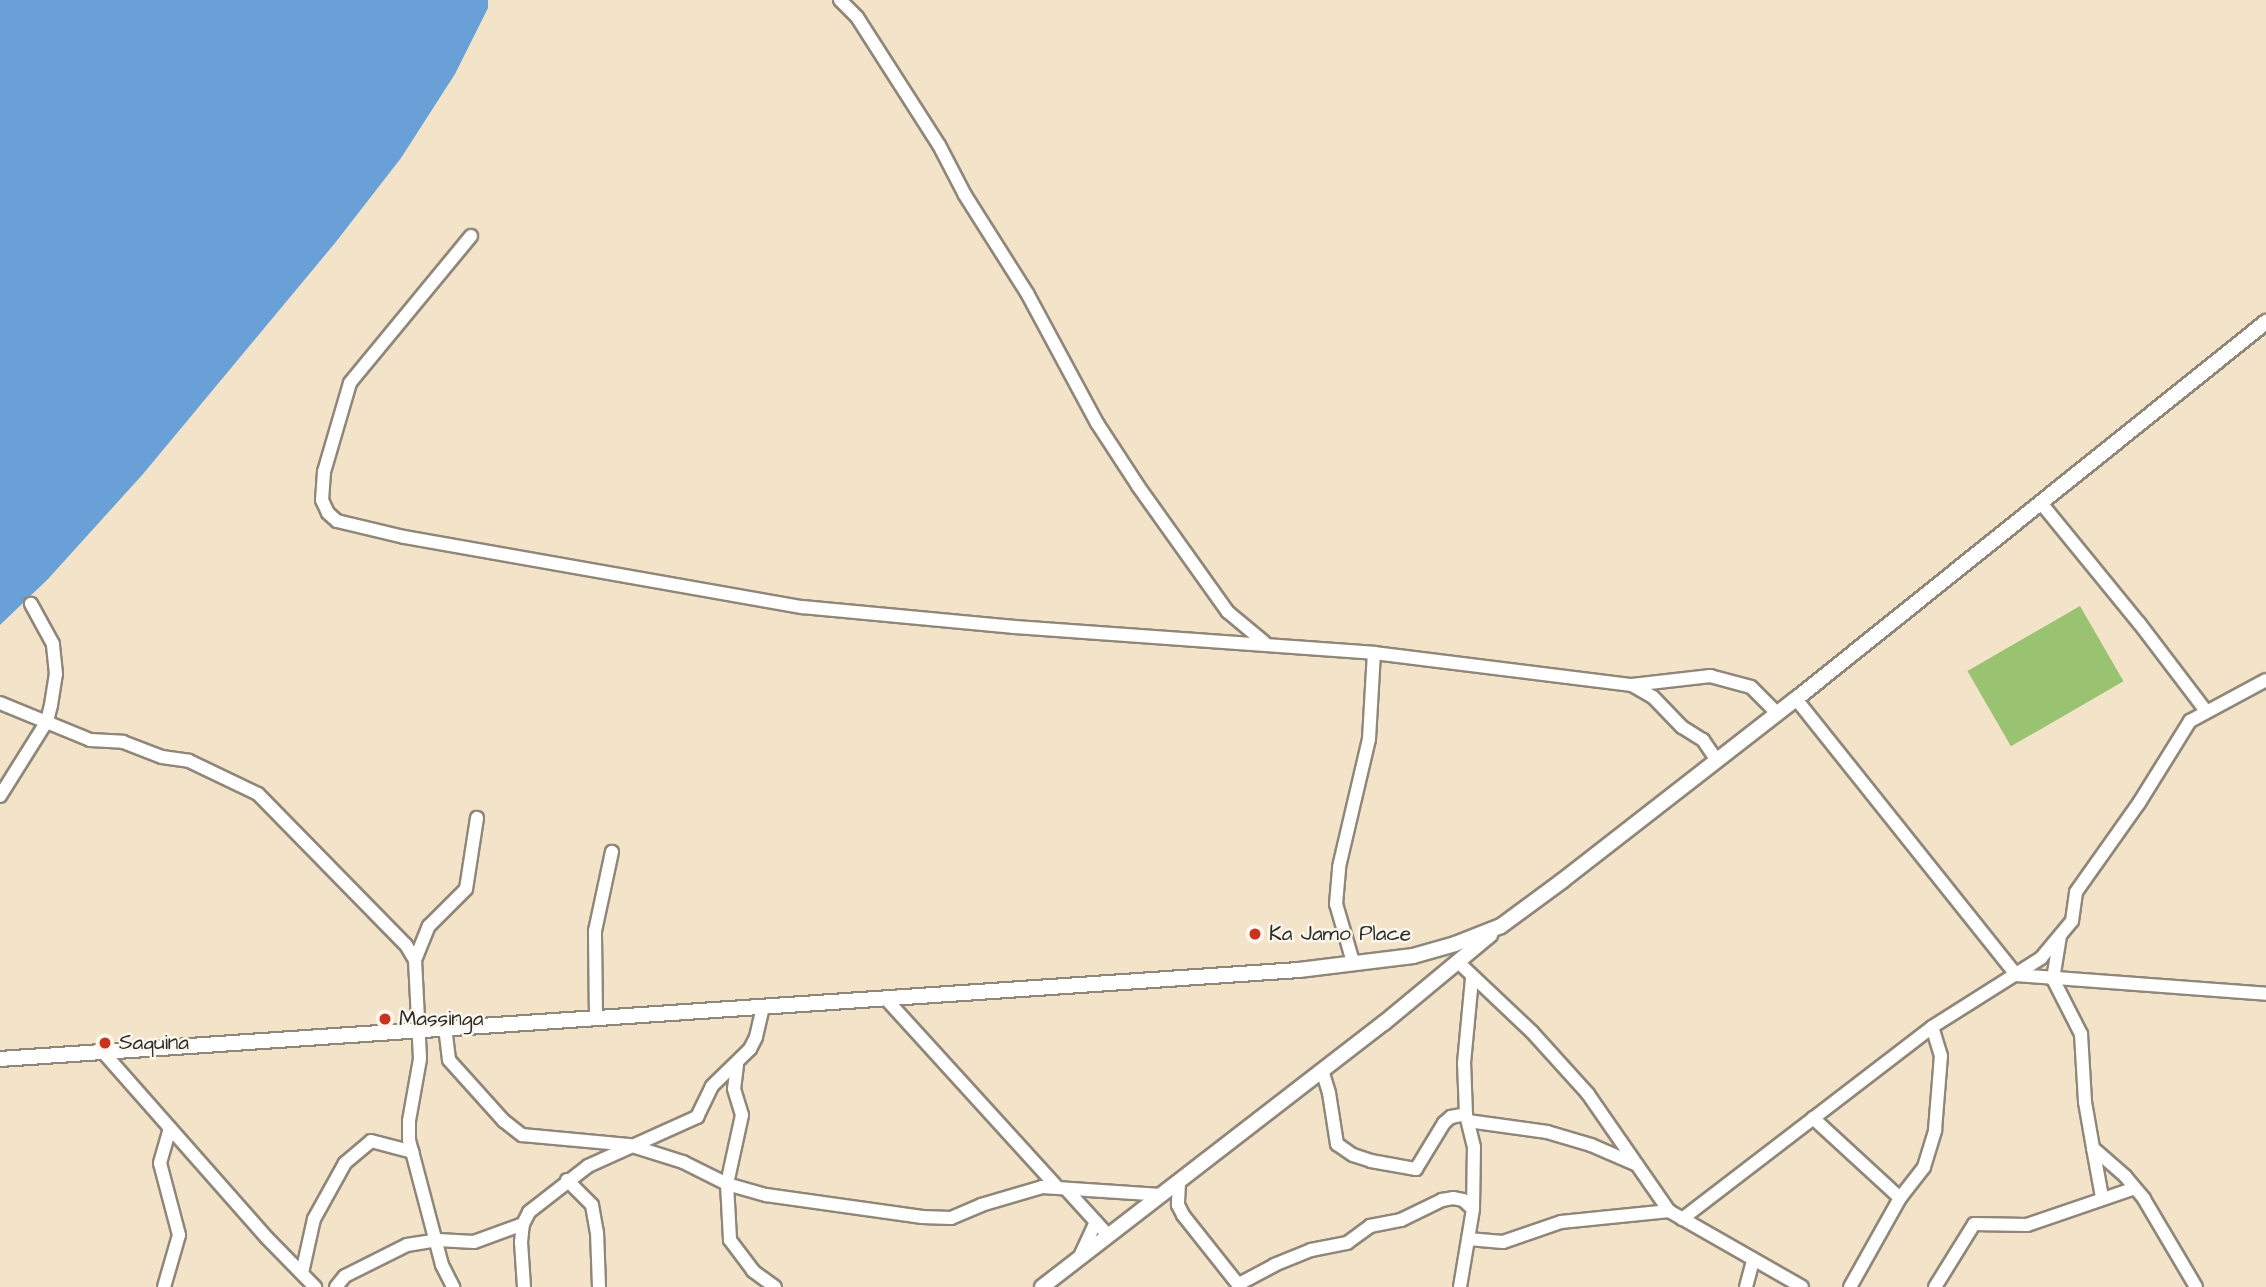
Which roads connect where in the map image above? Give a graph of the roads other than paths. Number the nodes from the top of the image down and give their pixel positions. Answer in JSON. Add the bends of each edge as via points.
{"nodes":[{"id":1,"x":840,"y":0,"type":"edge"},
{"id":2,"x":471,"y":236,"type":"dead end"},
{"id":3,"x":2266,"y":322,"type":"edge"},
{"id":4,"x":2041,"y":503,"type":"junction"},
{"id":5,"x":30,"y":604,"type":"dead end"},
{"id":6,"x":1264,"y":643,"type":"junction"},
{"id":7,"x":1374,"y":653,"type":"junction"},
{"id":8,"x":2266,"y":680,"type":"edge"},
{"id":9,"x":1632,"y":685,"type":"junction"},
{"id":10,"x":1797,"y":699,"type":"junction"},
{"id":11,"x":0,"y":704,"type":"edge"},
{"id":12,"x":2206,"y":711,"type":"junction"},
{"id":13,"x":1777,"y":713,"type":"junction"},
{"id":14,"x":47,"y":721,"type":"junction"},
{"id":15,"x":1717,"y":761,"type":"junction"},
{"id":16,"x":0,"y":796,"type":"edge"},
{"id":17,"x":477,"y":818,"type":"dead end"},
{"id":18,"x":612,"y":852,"type":"dead end"},
{"id":19,"x":1501,"y":926,"type":"junction"},
{"id":20,"x":2061,"y":933,"type":"junction"},
{"id":21,"x":415,"y":960,"type":"junction"},
{"id":22,"x":1353,"y":962,"type":"junction"},
{"id":23,"x":1458,"y":962,"type":"junction"},
{"id":24,"x":2016,"y":975,"type":"junction"},
{"id":25,"x":1472,"y":978,"type":"junction"},
{"id":26,"x":2053,"y":979,"type":"junction"},
{"id":27,"x":2266,"y":994,"type":"edge"},
{"id":28,"x":886,"y":999,"type":"junction"},
{"id":29,"x":762,"y":1007,"type":"junction"},
{"id":30,"x":596,"y":1017,"type":"junction"},
{"id":31,"x":445,"y":1027,"type":"junction"},
{"id":32,"x":1932,"y":1027,"type":"junction"},
{"id":33,"x":419,"y":1028,"type":"junction"},
{"id":34,"x":103,"y":1052,"type":"junction"},
{"id":35,"x":0,"y":1059,"type":"edge"},
{"id":36,"x":738,"y":1065,"type":"junction"},
{"id":37,"x":1322,"y":1070,"type":"junction"},
{"id":38,"x":1467,"y":1118,"type":"junction"},
{"id":39,"x":1813,"y":1118,"type":"junction"},
{"id":40,"x":170,"y":1129,"type":"junction"},
{"id":41,"x":629,"y":1145,"type":"junction"},
{"id":42,"x":2093,"y":1148,"type":"junction"},
{"id":43,"x":413,"y":1152,"type":"junction"},
{"id":44,"x":1635,"y":1164,"type":"junction"},
{"id":45,"x":568,"y":1180,"type":"junction"},
{"id":46,"x":1179,"y":1182,"type":"junction"},
{"id":47,"x":727,"y":1184,"type":"junction"},
{"id":48,"x":1060,"y":1187,"type":"junction"},
{"id":49,"x":2136,"y":1188,"type":"junction"},
{"id":50,"x":1161,"y":1195,"type":"junction"},
{"id":51,"x":2102,"y":1197,"type":"junction"},
{"id":52,"x":1900,"y":1198,"type":"junction"},
{"id":53,"x":1472,"y":1209,"type":"junction"},
{"id":54,"x":1669,"y":1211,"type":"junction"},
{"id":55,"x":1682,"y":1219,"type":"junction"},
{"id":56,"x":1096,"y":1222,"type":"junction"},
{"id":57,"x":523,"y":1224,"type":"junction"},
{"id":58,"x":1107,"y":1234,"type":"junction"},
{"id":59,"x":1468,"y":1238,"type":"junction"},
{"id":60,"x":438,"y":1240,"type":"junction"},
{"id":61,"x":1081,"y":1254,"type":"junction"},
{"id":62,"x":1752,"y":1261,"type":"junction"},
{"id":63,"x":302,"y":1273,"type":"junction"},
{"id":64,"x":1240,"y":1286,"type":"edge"},
{"id":65,"x":164,"y":1287,"type":"edge"},
{"id":66,"x":315,"y":1287,"type":"edge"},
{"id":67,"x":336,"y":1287,"type":"edge"},
{"id":68,"x":453,"y":1287,"type":"edge"},
{"id":69,"x":524,"y":1287,"type":"edge"},
{"id":70,"x":599,"y":1287,"type":"edge"},
{"id":71,"x":775,"y":1287,"type":"edge"},
{"id":72,"x":1042,"y":1287,"type":"edge"},
{"id":73,"x":1460,"y":1287,"type":"edge"},
{"id":74,"x":1746,"y":1287,"type":"edge"},
{"id":75,"x":1802,"y":1287,"type":"edge"},
{"id":76,"x":1850,"y":1287,"type":"edge"},
{"id":77,"x":1935,"y":1287,"type":"edge"},
{"id":78,"x":2196,"y":1287,"type":"edge"}],
"edges":[{"from":1,"to":6,"type":"street","via":[[857,17],[939,145],[1097,423],[1138,486],[1228,612]]},
{"from":2,"to":6,"type":"street","via":[[350,383],[324,472],[322,500],[337,521],[404,537],[803,607],[1014,627]]},
{"from":3,"to":4,"type":"street"},
{"from":4,"to":10,"type":"street"},
{"from":4,"to":12,"type":"street"},
{"from":5,"to":14,"type":"street","via":[[53,644],[56,674]]},
{"from":6,"to":7,"type":"street"},
{"from":7,"to":9,"type":"street"},
{"from":7,"to":22,"type":"street","via":[[1369,739],[1339,867],[1336,904]]},
{"from":8,"to":12,"type":"street"},
{"from":9,"to":13,"type":"street","via":[[1710,676],[1751,687]]},
{"from":9,"to":15,"type":"street","via":[[1703,740]]},
{"from":10,"to":13,"type":"street"},
{"from":10,"to":24,"type":"street"},
{"from":11,"to":14,"type":"street"},
{"from":12,"to":20,"type":"street","via":[[2190,721],[2076,892],[2073,917]]},
{"from":13,"to":15,"type":"street"},
{"from":14,"to":16,"type":"street"},
{"from":14,"to":21,"type":"street","via":[[90,740],[123,742],[189,761],[258,794],[359,895]]},
{"from":15,"to":19,"type":"street"},
{"from":17,"to":21,"type":"street","via":[[466,888],[429,926]]},
{"from":18,"to":30,"type":"street","via":[[595,931]]},
{"from":19,"to":22,"type":"street","via":[[1413,956]]},
{"from":19,"to":23,"type":"street"},
{"from":20,"to":24,"type":"street"},
{"from":20,"to":26,"type":"street"},
{"from":21,"to":33,"type":"street"},
{"from":22,"to":28,"type":"street","via":[[1299,970]]},
{"from":23,"to":25,"type":"street"},
{"from":23,"to":37,"type":"street"},
{"from":24,"to":26,"type":"street"},
{"from":24,"to":32,"type":"street"},
{"from":25,"to":38,"type":"street","via":[[1464,1063]]},
{"from":25,"to":44,"type":"street","via":[[1561,1062],[1620,1136]]},
{"from":26,"to":27,"type":"street"},
{"from":26,"to":42,"type":"street","via":[[2081,1034]]},
{"from":28,"to":29,"type":"street"},
{"from":28,"to":48,"type":"street"},
{"from":29,"to":30,"type":"street"},
{"from":29,"to":36,"type":"street","via":[[757,1037]]},
{"from":30,"to":31,"type":"street"},
{"from":31,"to":33,"type":"street"},
{"from":31,"to":41,"type":"street","via":[[449,1060],[522,1135]]},
{"from":32,"to":39,"type":"street"},
{"from":32,"to":52,"type":"street","via":[[1941,1056],[1935,1130],[1924,1167]]},
{"from":33,"to":34,"type":"street"},
{"from":33,"to":43,"type":"street","via":[[420,1059],[409,1121]]},
{"from":34,"to":35,"type":"street"},
{"from":34,"to":40,"type":"street"},
{"from":36,"to":41,"type":"street","via":[[712,1086],[697,1117]]},
{"from":36,"to":47,"type":"street","via":[[734,1089],[741,1107],[741,1131]]},
{"from":37,"to":38,"type":"street","via":[[1337,1144],[1371,1161],[1416,1169],[1444,1124],[1451,1118]]},
{"from":37,"to":46,"type":"street"},
{"from":38,"to":44,"type":"street","via":[[1547,1132]]},
{"from":38,"to":53,"type":"street","via":[[1474,1147]]},
{"from":39,"to":52,"type":"street"},
{"from":39,"to":55,"type":"street"},
{"from":40,"to":63,"type":"street"},
{"from":40,"to":65,"type":"street","via":[[160,1163],[179,1235]]},
{"from":41,"to":45,"type":"street"},
{"from":41,"to":47,"type":"street","via":[[683,1162]]},
{"from":42,"to":49,"type":"street"},
{"from":42,"to":51,"type":"street"},
{"from":43,"to":60,"type":"street"},
{"from":43,"to":63,"type":"street","via":[[371,1141],[345,1163],[314,1219]]},
{"from":44,"to":54,"type":"street"},
{"from":45,"to":57,"type":"street","via":[[538,1202]]},
{"from":45,"to":70,"type":"street","via":[[592,1205]]},
{"from":46,"to":50,"type":"street"},
{"from":46,"to":64,"type":"street","via":[[1178,1205],[1183,1215]]},
{"from":47,"to":48,"type":"street","via":[[792,1200],[951,1218],[981,1205]]},
{"from":47,"to":71,"type":"street","via":[[730,1240],[753,1271]]},
{"from":48,"to":50,"type":"street"},
{"from":48,"to":56,"type":"street"},
{"from":49,"to":51,"type":"street"},
{"from":49,"to":78,"type":"street"},
{"from":50,"to":58,"type":"street"},
{"from":51,"to":77,"type":"street","via":[[2027,1225],[1974,1223]]},
{"from":52,"to":76,"type":"street"},
{"from":53,"to":59,"type":"street"},
{"from":53,"to":64,"type":"street","via":[[1463,1200],[1442,1200],[1401,1220],[1370,1226],[1347,1243],[1286,1260]]},
{"from":54,"to":55,"type":"street"},
{"from":54,"to":59,"type":"street","via":[[1562,1222],[1503,1242]]},
{"from":55,"to":62,"type":"street"},
{"from":56,"to":58,"type":"street"},
{"from":56,"to":61,"type":"street"},
{"from":57,"to":60,"type":"street","via":[[474,1241]]},
{"from":57,"to":69,"type":"street"},
{"from":58,"to":61,"type":"street"},
{"from":59,"to":73,"type":"street"},
{"from":60,"to":67,"type":"street","via":[[407,1245],[345,1276]]},
{"from":60,"to":68,"type":"street","via":[[442,1265]]},
{"from":61,"to":72,"type":"street"},
{"from":62,"to":74,"type":"street"},
{"from":62,"to":75,"type":"street"},
{"from":63,"to":66,"type":"street"}]}
